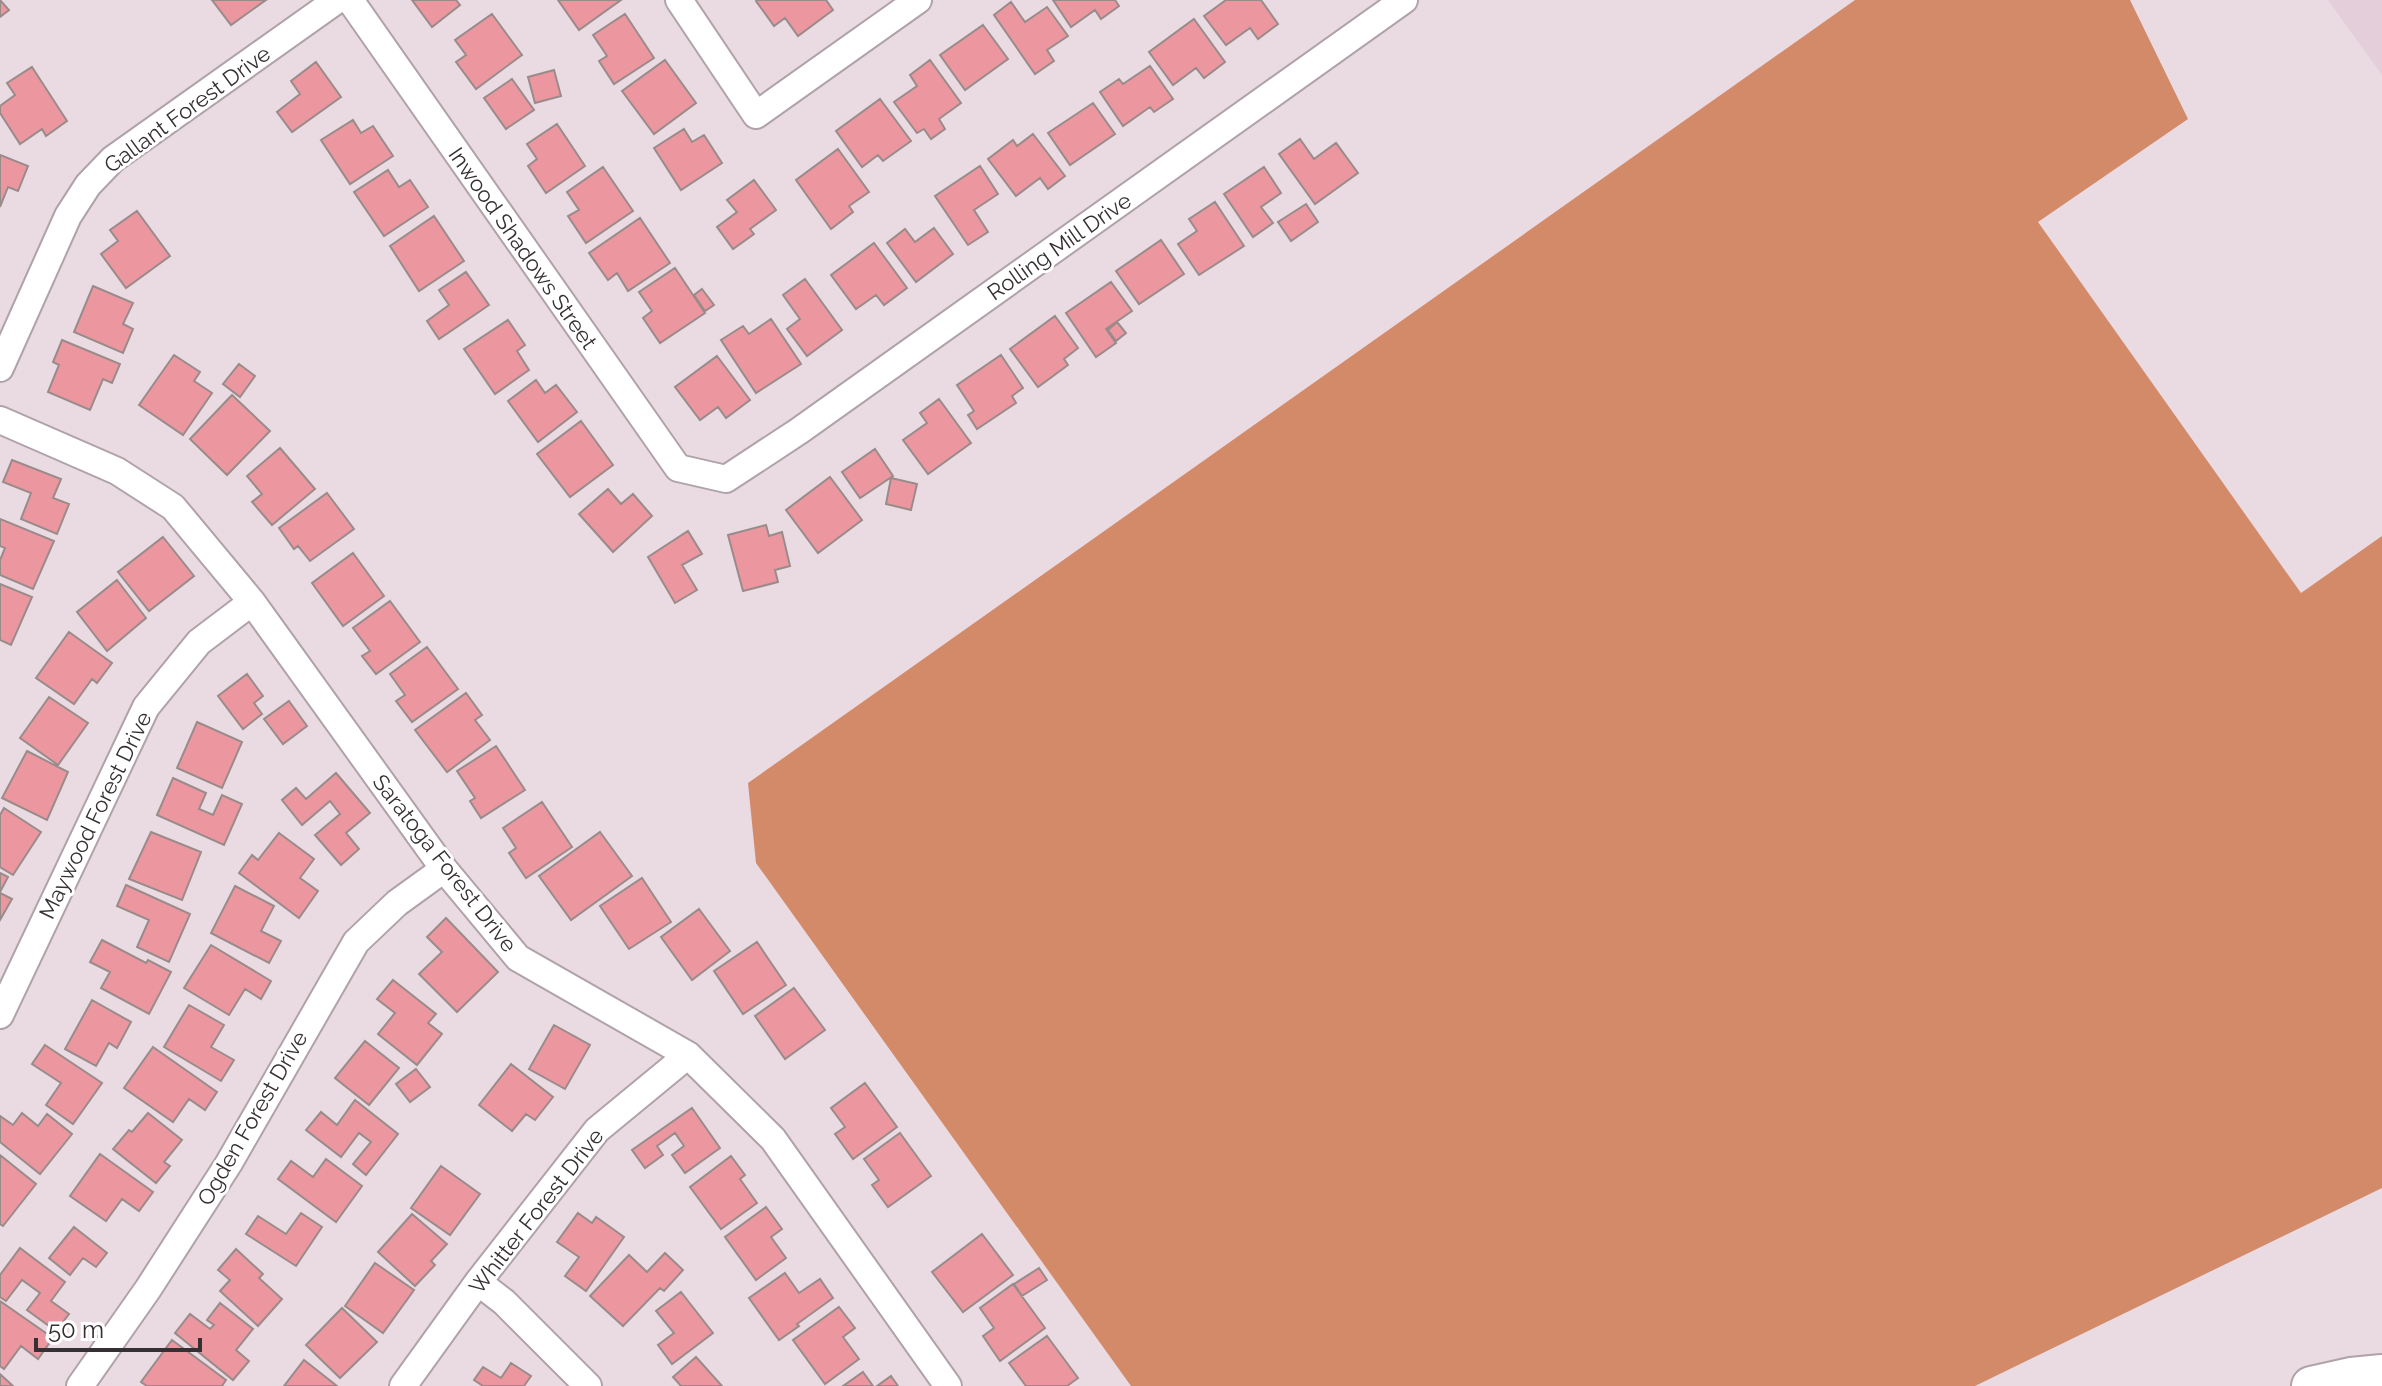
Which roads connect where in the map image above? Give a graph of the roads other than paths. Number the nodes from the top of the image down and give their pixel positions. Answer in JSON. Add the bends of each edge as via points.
{"nodes":[{"id":1,"x":337,"y":0,"type":"edge"},
{"id":2,"x":350,"y":0,"type":"edge"},
{"id":3,"x":679,"y":0,"type":"edge"},
{"id":4,"x":918,"y":0,"type":"edge"},
{"id":5,"x":1404,"y":0,"type":"edge"},
{"id":6,"x":0,"y":368,"type":"edge"},
{"id":7,"x":0,"y":420,"type":"edge"},
{"id":8,"x":710,"y":475,"type":"joint"},
{"id":9,"x":252,"y":602,"type":"junction"},
{"id":10,"x":444,"y":869,"type":"junction"},
{"id":11,"x":0,"y":1015,"type":"edge"},
{"id":12,"x":688,"y":1055,"type":"junction"},
{"id":13,"x":478,"y":1282,"type":"junction"},
{"id":14,"x":2382,"y":1374,"type":"edge"},
{"id":15,"x":80,"y":1386,"type":"edge"},
{"id":16,"x":403,"y":1386,"type":"edge"},
{"id":17,"x":588,"y":1386,"type":"edge"},
{"id":18,"x":948,"y":1386,"type":"edge"},
{"id":19,"x":2311,"y":1386,"type":"edge"}],
"edges":[{"from":1,"to":6,"type":"street","name":"Gallant Forest Drive","via":[[113,159],[88,185],[68,216]]},
{"from":2,"to":8,"type":"street","name":"Inwood Shadows Street","via":[[678,468]]},
{"from":3,"to":4,"type":"street","via":[[756,115]]},
{"from":5,"to":8,"type":"street","name":"Rolling Mill Drive","via":[[799,431],[726,479]]},
{"from":7,"to":9,"type":"street","name":"Saratoga Forest Drive","via":[[117,471],[173,507]]},
{"from":9,"to":10,"type":"street","name":"Saratoga Forest Drive"},
{"from":9,"to":11,"type":"street","name":"Maywood Forest Drive","via":[[199,642],[146,707]]},
{"from":10,"to":12,"type":"street","name":"Saratoga Forest Drive","via":[[518,958]]},
{"from":10,"to":15,"type":"street","name":"Ogden Forest Drive","via":[[356,942],[229,1163]]},
{"from":12,"to":13,"type":"street","name":"Whitter Forest Drive","via":[[597,1130]]},
{"from":12,"to":18,"type":"street","name":"Saratoga Forest Drive","via":[[773,1139]]},
{"from":13,"to":16,"type":"street","name":"Whitter Forest Drive"},
{"from":13,"to":17,"type":"street"},
{"from":14,"to":19,"type":"main road"}]}
